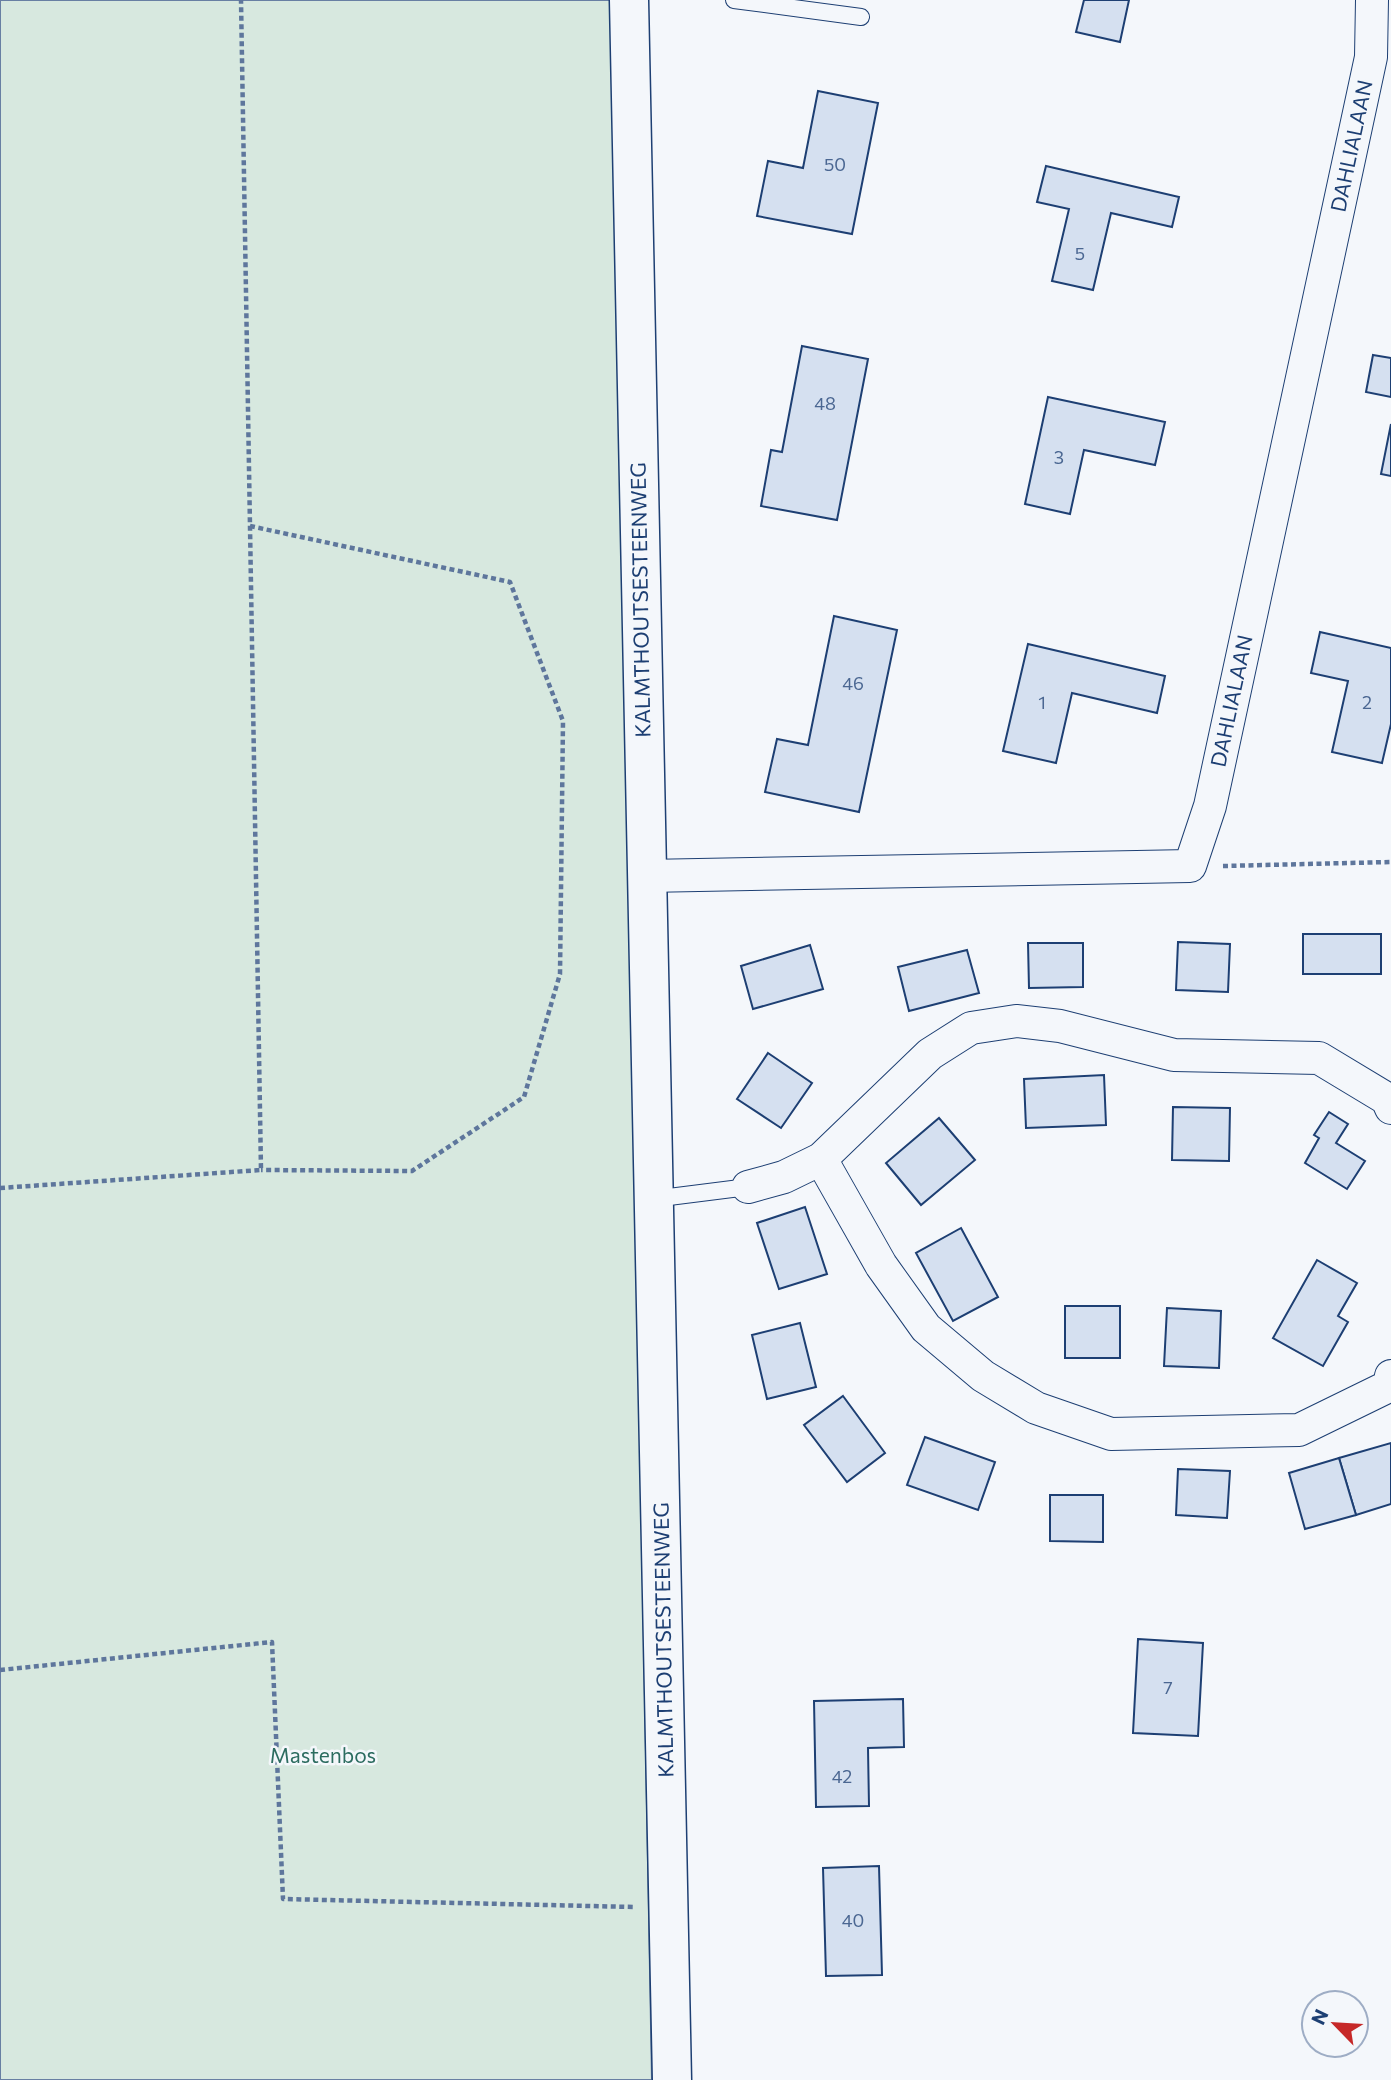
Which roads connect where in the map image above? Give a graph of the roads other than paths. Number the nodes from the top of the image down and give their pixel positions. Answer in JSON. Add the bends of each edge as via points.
{"nodes":[{"id":1,"x":629,"y":0,"type":"edge"},
{"id":2,"x":734,"y":0,"type":"edge"},
{"id":3,"x":1372,"y":0,"type":"edge"},
{"id":4,"x":861,"y":17,"type":"dead end"},
{"id":5,"x":646,"y":876,"type":"junction"},
{"id":6,"x":1391,"y":1108,"type":"edge"},
{"id":7,"x":821,"y":1159,"type":"junction"},
{"id":8,"x":748,"y":1186,"type":"joint"},
{"id":9,"x":653,"y":1199,"type":"junction"},
{"id":10,"x":1391,"y":1376,"type":"edge"},
{"id":11,"x":672,"y":2080,"type":"edge"}],
"edges":[{"from":1,"to":5,"type":"main road","name":"KALMTHOUTSESTEENWEG"},
{"from":2,"to":4,"type":"lane"},
{"from":3,"to":5,"type":"street","name":"DAHLIALAAN","via":[[1371,57],[1210,806],[1190,866]]},
{"from":5,"to":9,"type":"main road","name":"KALMTHOUTSESTEENWEG"},
{"from":6,"to":7,"type":"street","via":[[1387,1099],[1319,1058],[1174,1055],[1060,1026],[1016,1021],[971,1028],[930,1054]]},
{"from":7,"to":8,"type":"street","via":[[784,1177]]},
{"from":7,"to":10,"type":"street","via":[[881,1265],[926,1328],[984,1377],[1036,1408],[1111,1434],[1298,1430],[1389,1385]]},
{"from":8,"to":9,"type":"lane"},
{"from":9,"to":11,"type":"main road","name":"KALMTHOUTSESTEENWEG"}]}
